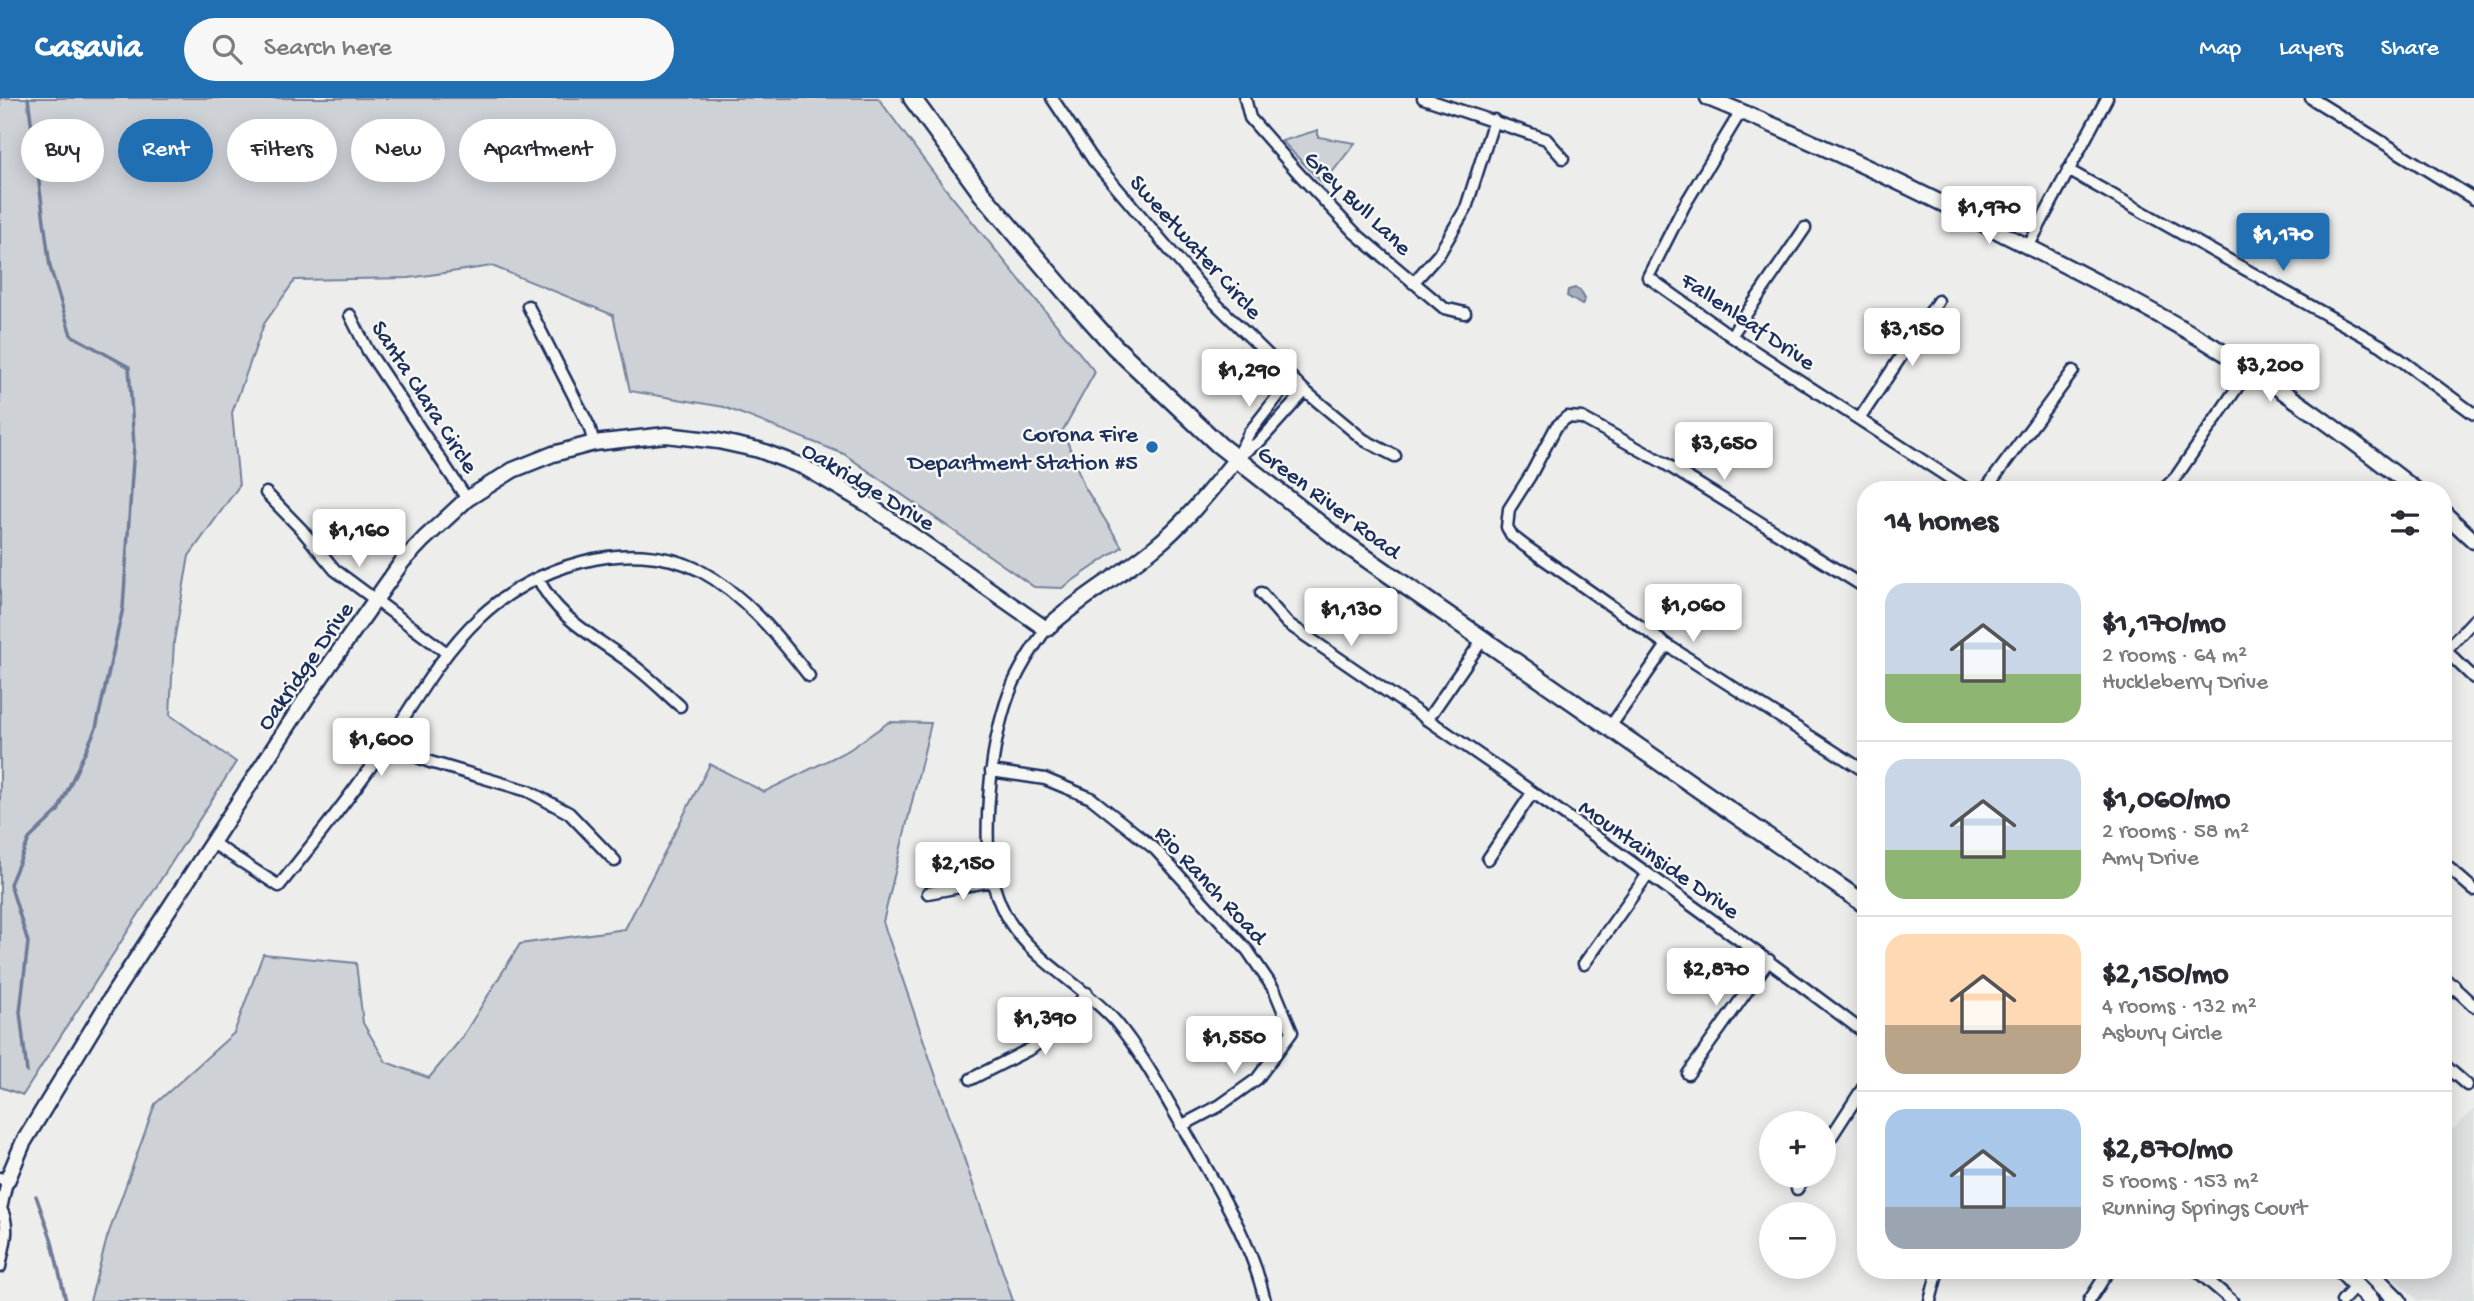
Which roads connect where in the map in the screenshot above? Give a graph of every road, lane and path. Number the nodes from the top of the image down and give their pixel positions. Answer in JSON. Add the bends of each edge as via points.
{"nodes":[{"id":1,"x":912,"y":98,"type":"edge"},
{"id":2,"x":1052,"y":98,"type":"edge"},
{"id":3,"x":1245,"y":98,"type":"edge"},
{"id":4,"x":1708,"y":98,"type":"edge"},
{"id":5,"x":2107,"y":98,"type":"edge"},
{"id":6,"x":2312,"y":98,"type":"edge"},
{"id":7,"x":1430,"y":99,"type":"edge"},
{"id":8,"x":1450,"y":102,"type":"edge"},
{"id":9,"x":1741,"y":111,"type":"junction"},
{"id":10,"x":1494,"y":120,"type":"junction"},
{"id":11,"x":1563,"y":158,"type":"dead end"},
{"id":12,"x":2068,"y":170,"type":"junction"},
{"id":13,"x":2474,"y":199,"type":"edge"},
{"id":14,"x":1805,"y":228,"type":"dead end"},
{"id":15,"x":2028,"y":247,"type":"junction"},
{"id":16,"x":1413,"y":283,"type":"junction"},
{"id":17,"x":1938,"y":301,"type":"dead end"},
{"id":18,"x":528,"y":306,"type":"dead end"},
{"id":19,"x":1465,"y":313,"type":"dead end"},
{"id":20,"x":350,"y":315,"type":"dead end"},
{"id":21,"x":1731,"y":336,"type":"junction"},
{"id":22,"x":2249,"y":369,"type":"junction"},
{"id":23,"x":2073,"y":371,"type":"dead end"},
{"id":24,"x":1292,"y":378,"type":"junction"},
{"id":25,"x":1305,"y":391,"type":"junction"},
{"id":26,"x":2474,"y":414,"type":"edge"},
{"id":27,"x":1860,"y":418,"type":"junction"},
{"id":28,"x":594,"y":443,"type":"junction"},
{"id":29,"x":1395,"y":456,"type":"dead end"},
{"id":30,"x":1236,"y":459,"type":"junction"},
{"id":31,"x":1954,"y":481,"type":"edge"},
{"id":32,"x":1992,"y":481,"type":"edge"},
{"id":33,"x":2172,"y":481,"type":"edge"},
{"id":34,"x":2405,"y":481,"type":"edge"},
{"id":35,"x":266,"y":493,"type":"dead end"},
{"id":36,"x":467,"y":499,"type":"junction"},
{"id":37,"x":2452,"y":520,"type":"edge"},
{"id":38,"x":2474,"y":541,"type":"edge"},
{"id":39,"x":538,"y":578,"type":"junction"},
{"id":40,"x":1857,"y":582,"type":"edge"},
{"id":41,"x":1261,"y":593,"type":"dead end"},
{"id":42,"x":376,"y":601,"type":"junction"},
{"id":43,"x":2474,"y":620,"type":"edge"},
{"id":44,"x":1046,"y":629,"type":"junction"},
{"id":45,"x":1483,"y":639,"type":"junction"},
{"id":46,"x":2452,"y":641,"type":"edge"},
{"id":47,"x":1667,"y":645,"type":"junction"},
{"id":48,"x":447,"y":653,"type":"junction"},
{"id":49,"x":2452,"y":657,"type":"edge"},
{"id":50,"x":809,"y":676,"type":"dead end"},
{"id":51,"x":2474,"y":678,"type":"edge"},
{"id":52,"x":680,"y":706,"type":"dead end"},
{"id":53,"x":1427,"y":720,"type":"junction"},
{"id":54,"x":1610,"y":727,"type":"junction"},
{"id":55,"x":386,"y":744,"type":"junction"},
{"id":56,"x":1857,"y":766,"type":"edge"},
{"id":57,"x":991,"y":771,"type":"junction"},
{"id":58,"x":1532,"y":793,"type":"junction"},
{"id":59,"x":211,"y":842,"type":"junction"},
{"id":60,"x":1488,"y":859,"type":"dead end"},
{"id":61,"x":615,"y":861,"type":"dead end"},
{"id":62,"x":2452,"y":871,"type":"edge"},
{"id":63,"x":1648,"y":874,"type":"junction"},
{"id":64,"x":992,"y":881,"type":"junction"},
{"id":65,"x":2474,"y":890,"type":"edge"},
{"id":66,"x":928,"y":893,"type":"dead end"},
{"id":67,"x":1857,"y":899,"type":"edge"},
{"id":68,"x":1769,"y":960,"type":"junction"},
{"id":69,"x":1584,"y":964,"type":"dead end"},
{"id":70,"x":2454,"y":985,"type":"joint"},
{"id":71,"x":2452,"y":988,"type":"edge"},
{"id":72,"x":1087,"y":993,"type":"junction"},
{"id":73,"x":2474,"y":1006,"type":"edge"},
{"id":74,"x":1857,"y":1027,"type":"edge"},
{"id":75,"x":2452,"y":1072,"type":"edge"},
{"id":76,"x":1688,"y":1074,"type":"dead end"},
{"id":77,"x":971,"y":1079,"type":"dead end"},
{"id":78,"x":2467,"y":1086,"type":"dead end"},
{"id":79,"x":1857,"y":1097,"type":"edge"},
{"id":80,"x":1181,"y":1126,"type":"junction"},
{"id":81,"x":1836,"y":1129,"type":"edge"},
{"id":82,"x":4,"y":1180,"type":"edge"},
{"id":83,"x":1,"y":1213,"type":"edge"},
{"id":84,"x":0,"y":1267,"type":"edge"},
{"id":85,"x":1936,"y":1279,"type":"edge"},
{"id":86,"x":2103,"y":1279,"type":"edge"},
{"id":87,"x":2206,"y":1279,"type":"edge"},
{"id":88,"x":2349,"y":1279,"type":"edge"},
{"id":89,"x":2376,"y":1279,"type":"edge"},
{"id":90,"x":2356,"y":1286,"type":"junction"},
{"id":91,"x":2394,"y":1297,"type":"edge"},
{"id":92,"x":1265,"y":1301,"type":"edge"},
{"id":93,"x":1930,"y":1301,"type":"edge"},
{"id":94,"x":2089,"y":1301,"type":"edge"},
{"id":95,"x":2232,"y":1301,"type":"edge"},
{"id":96,"x":2342,"y":1301,"type":"edge"},
{"id":97,"x":2371,"y":1301,"type":"edge"}],
"edges":[{"from":1,"to":30,"type":"main road","name":"Green River Road","via":[[982,194],[1069,296],[1132,364]]},
{"from":2,"to":24,"type":"street","name":"Sweetwater Circle","via":[[1094,161],[1213,301]]},
{"from":3,"to":16,"type":"street","name":"Grey Bull Lane","via":[[1250,118],[1300,175],[1355,233]]},
{"from":4,"to":9,"type":"street"},
{"from":5,"to":12,"type":"street"},
{"from":6,"to":13,"type":"street"},
{"from":7,"to":8,"type":"street"},
{"from":8,"to":10,"type":"street"},
{"from":9,"to":15,"type":"street"},
{"from":9,"to":21,"type":"street","name":"Fallenleaf Drive","via":[[1648,277]]},
{"from":10,"to":11,"type":"street","via":[[1546,139]]},
{"from":10,"to":16,"type":"street","via":[[1466,208],[1439,254]]},
{"from":12,"to":15,"type":"street"},
{"from":12,"to":26,"type":"street","via":[[2382,346]]},
{"from":14,"to":21,"type":"street"},
{"from":15,"to":22,"type":"street","via":[[2153,312]]},
{"from":16,"to":19,"type":"street","name":"Grey Bull Lane","via":[[1444,308]]},
{"from":17,"to":27,"type":"street"},
{"from":18,"to":28,"type":"street"},
{"from":20,"to":36,"type":"street","name":"Santa Clara Circle","via":[[368,351]]},
{"from":21,"to":27,"type":"street","name":"Fallenleaf Drive"},
{"from":22,"to":33,"type":"street"},
{"from":22,"to":34,"type":"street"},
{"from":23,"to":32,"type":"street"},
{"from":24,"to":25,"type":"street","name":"Sweetwater Circle"},
{"from":24,"to":30,"type":"street","via":[[1249,433]]},
{"from":25,"to":29,"type":"street","name":"Sweetwater Circle","via":[[1364,440]]},
{"from":25,"to":30,"type":"street","via":[[1260,441]]},
{"from":27,"to":31,"type":"street","name":"Fallenleaf Drive"},
{"from":28,"to":36,"type":"street","name":"Oakridge Drive","via":[[513,470]]},
{"from":28,"to":44,"type":"street","name":"Oakridge Drive","via":[[666,435],[759,450],[804,467],[869,505]]},
{"from":30,"to":44,"type":"street","via":[[1154,548]]},
{"from":30,"to":45,"type":"main road","name":"Green River Road","via":[[1344,543]]},
{"from":35,"to":42,"type":"street","via":[[335,570]]},
{"from":36,"to":42,"type":"street","name":"Oakridge Drive","via":[[402,562]]},
{"from":37,"to":38,"type":"street"},
{"from":39,"to":48,"type":"street","via":[[508,593]]},
{"from":39,"to":50,"type":"street","via":[[573,563],[616,555],[656,557],[698,570],[733,593],[775,632]]},
{"from":39,"to":52,"type":"street","via":[[546,596],[569,620],[628,661]]},
{"from":40,"to":47,"type":"street","via":[[1664,463],[1582,418],[1567,417],[1556,427],[1509,509],[1507,527],[1525,546]]},
{"from":41,"to":53,"type":"street","name":"Mountainside Drive","via":[[1287,623]]},
{"from":42,"to":48,"type":"street"},
{"from":42,"to":59,"type":"street","name":"Oakridge Drive"},
{"from":43,"to":46,"type":"street"},
{"from":44,"to":57,"type":"street","via":[[1028,655],[1003,710]]},
{"from":45,"to":53,"type":"street"},
{"from":45,"to":54,"type":"main road","name":"Green River Road"},
{"from":47,"to":54,"type":"street"},
{"from":47,"to":56,"type":"street"},
{"from":48,"to":55,"type":"street"},
{"from":49,"to":51,"type":"street"},
{"from":53,"to":58,"type":"street","name":"Mountainside Drive"},
{"from":54,"to":67,"type":"main road","name":"Green River Road"},
{"from":55,"to":59,"type":"street","via":[[279,886]]},
{"from":55,"to":61,"type":"street","via":[[528,791],[569,814]]},
{"from":57,"to":64,"type":"street","via":[[986,828]]},
{"from":57,"to":80,"type":"street","name":"Rio Ranch Road","via":[[1045,779],[1091,799],[1155,849],[1248,951],[1275,991],[1292,1032],[1256,1079]]},
{"from":58,"to":60,"type":"street"},
{"from":58,"to":63,"type":"street","name":"Mountainside Drive"},
{"from":59,"to":82,"type":"street","name":"Oakridge Drive"},
{"from":62,"to":65,"type":"street"},
{"from":63,"to":68,"type":"street","name":"Mountainside Drive"},
{"from":63,"to":69,"type":"street"},
{"from":64,"to":66,"type":"street"},
{"from":64,"to":72,"type":"street","via":[[1004,912],[1021,937]]},
{"from":68,"to":74,"type":"street","name":"Mountainside Drive"},
{"from":68,"to":76,"type":"street"},
{"from":70,"to":71,"type":"street"},
{"from":70,"to":73,"type":"street"},
{"from":72,"to":77,"type":"street","via":[[1062,1024],[1032,1048]]},
{"from":72,"to":80,"type":"street","via":[[1137,1048]]},
{"from":75,"to":78,"type":"street"},
{"from":79,"to":81,"type":"street"},
{"from":80,"to":92,"type":"street","via":[[1232,1213],[1251,1253]]},
{"from":82,"to":83,"type":"street","name":"Oakridge Drive"},
{"from":83,"to":84,"type":"street","name":"Oakridge Drive","via":[[7,1230]]},
{"from":85,"to":93,"type":"street"},
{"from":86,"to":94,"type":"street"},
{"from":87,"to":95,"type":"street"},
{"from":88,"to":90,"type":"main road"},
{"from":89,"to":91,"type":"main road"},
{"from":90,"to":91,"type":"main road"},
{"from":90,"to":96,"type":"street"},
{"from":90,"to":97,"type":"main road"}]}
